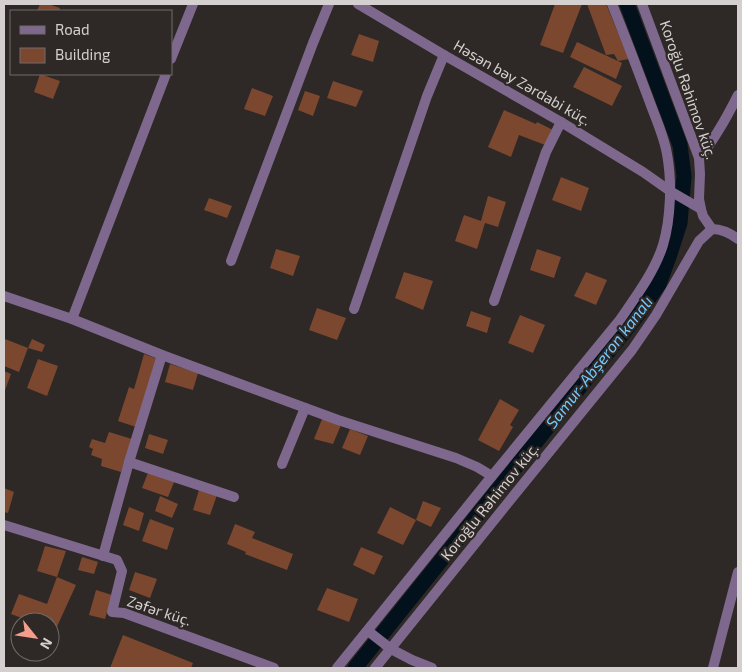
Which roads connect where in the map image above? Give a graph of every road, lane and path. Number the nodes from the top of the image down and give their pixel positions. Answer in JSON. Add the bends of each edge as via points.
{"nodes":[{"id":1,"x":192,"y":4,"type":"edge"},
{"id":2,"x":329,"y":4,"type":"edge"},
{"id":3,"x":358,"y":4,"type":"edge"},
{"id":4,"x":612,"y":4,"type":"edge"},
{"id":5,"x":642,"y":4,"type":"edge"},
{"id":6,"x":444,"y":55,"type":"junction"},
{"id":7,"x":172,"y":56,"type":"edge"},
{"id":8,"x":166,"y":75,"type":"edge"},
{"id":9,"x":738,"y":95,"type":"edge"},
{"id":10,"x":561,"y":122,"type":"junction"},
{"id":11,"x":699,"y":158,"type":"junction"},
{"id":12,"x":670,"y":191,"type":"junction"},
{"id":13,"x":700,"y":209,"type":"junction"},
{"id":14,"x":712,"y":229,"type":"junction"},
{"id":15,"x":738,"y":239,"type":"edge"},
{"id":16,"x":231,"y":261,"type":"dead end"},
{"id":17,"x":4,"y":296,"type":"edge"},
{"id":18,"x":494,"y":301,"type":"dead end"},
{"id":19,"x":354,"y":308,"type":"dead end"},
{"id":20,"x":72,"y":319,"type":"junction"},
{"id":21,"x":162,"y":356,"type":"junction"},
{"id":22,"x":304,"y":408,"type":"junction"},
{"id":23,"x":129,"y":462,"type":"junction"},
{"id":24,"x":282,"y":464,"type":"dead end"},
{"id":25,"x":492,"y":476,"type":"junction"},
{"id":26,"x":234,"y":498,"type":"dead end"},
{"id":27,"x":4,"y":525,"type":"edge"},
{"id":28,"x":103,"y":556,"type":"junction"},
{"id":29,"x":738,"y":572,"type":"edge"},
{"id":30,"x":368,"y":631,"type":"junction"},
{"id":31,"x":391,"y":649,"type":"junction"},
{"id":32,"x":274,"y":668,"type":"edge"},
{"id":33,"x":337,"y":668,"type":"edge"},
{"id":34,"x":375,"y":668,"type":"edge"},
{"id":35,"x":432,"y":668,"type":"edge"},
{"id":36,"x":713,"y":668,"type":"edge"}],
"edges":[{"from":1,"to":7,"type":"street"},
{"from":2,"to":16,"type":"street"},
{"from":3,"to":6,"type":"street","name":"Həsən bəy Zərdabi küç."},
{"from":4,"to":12,"type":"street","name":"Koroğlu Rəhimov küç.","via":[[660,128],[667,154]]},
{"from":5,"to":11,"type":"street","name":"Koroğlu Rəhimov küç."},
{"from":6,"to":10,"type":"street","name":"Həsən bəy Zərdabi küç."},
{"from":6,"to":19,"type":"street"},
{"from":8,"to":20,"type":"street"},
{"from":9,"to":11,"type":"street","via":[[725,121]]},
{"from":10,"to":12,"type":"street","name":"Həsən bəy Zərdabi küç."},
{"from":10,"to":18,"type":"street","via":[[546,152]]},
{"from":11,"to":13,"type":"street","name":"Koroğlu Rəhimov küç."},
{"from":12,"to":13,"type":"street","name":"Həsən bəy Zərdabi küç."},
{"from":12,"to":25,"type":"street","name":"Koroğlu Rəhimov küç.","via":[[663,246],[633,301]]},
{"from":13,"to":14,"type":"street"},
{"from":14,"to":15,"type":"street","via":[[722,230]]},
{"from":14,"to":31,"type":"street","name":"Koroğlu Rəhimov küç.","via":[[700,241],[632,350]]},
{"from":17,"to":20,"type":"street"},
{"from":20,"to":21,"type":"street"},
{"from":21,"to":22,"type":"street"},
{"from":21,"to":23,"type":"street"},
{"from":22,"to":24,"type":"street"},
{"from":22,"to":25,"type":"street","via":[[456,458]]},
{"from":23,"to":26,"type":"street"},
{"from":23,"to":28,"type":"street"},
{"from":25,"to":30,"type":"street","name":"Koroğlu Rəhimov küç."},
{"from":27,"to":28,"type":"street","name":"Zəfər küç."},
{"from":28,"to":32,"type":"street","name":"Zəfər küç.","via":[[117,560],[122,571],[112,612],[124,613]]},
{"from":29,"to":36,"type":"street"},
{"from":30,"to":31,"type":"street"},
{"from":30,"to":33,"type":"street","name":"Koroğlu Rəhimov küç."},
{"from":31,"to":34,"type":"street","name":"Koroğlu Rəhimov küç."},
{"from":31,"to":35,"type":"street"}]}
